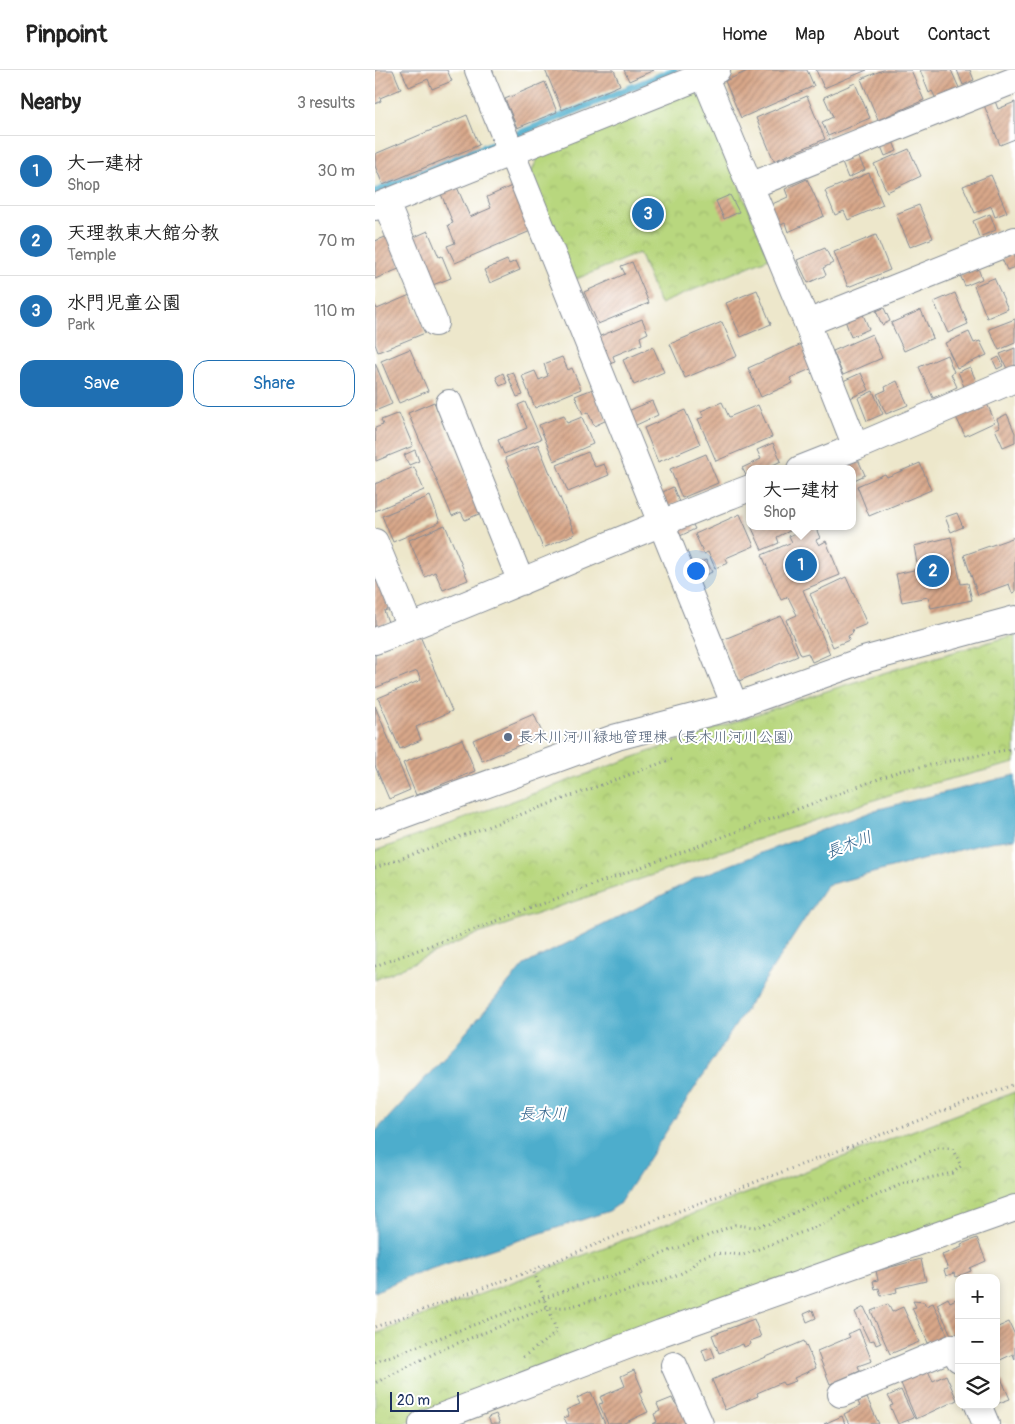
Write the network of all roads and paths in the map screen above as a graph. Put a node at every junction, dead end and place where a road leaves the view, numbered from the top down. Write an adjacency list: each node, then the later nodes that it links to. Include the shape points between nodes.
1 (478, 70): 4 (street)
2 (710, 73): 4 (street); 5 (street)
3 (1015, 80): 5 (street)
4 (512, 153): 6 (street); 15 (street)
5 (750, 186): 9 (street)
6 (381, 205): 8 (street)
7 (1015, 240): 9 (street)
8 (435, 323)
9 (807, 323): 12 (street)
10 (1015, 379): 12 (street)
11 (449, 403): 17 (street)
12 (856, 447): 13 (street)
13 (810, 465)
14 (746, 490): 15 (street)
15 (661, 522): 17 (street); 21 (street)
16 (375, 542): 19 (street)
17 (521, 582): 19 (street)
18 (1015, 618): 21 (street, via 867,659)
19 (410, 627): 20 (street)
20 (375, 641)
21 (735, 706): 24 (street, via 617,737)
22 (1015, 748): 26 (path, via 900,771)
23 (672, 759): 25 (path)
24 (375, 825)
25 (375, 868)
26 (375, 966)
27 (1015, 1084): 29 (path, via 663,1217)
28 (1015, 1208): 40 (street, via 661,1333)
29 (533, 1270): 30 (path); 32 (path)
30 (543, 1298): 31 (path); 31 (path, via 627,1271 735,1225 754,1227 769,1224 937,1148 952,1148 961,1166 953,1173 904,1183 826,1222 743,1255 711,1254 700,1258 682,1273 656,1283 568,1307); 35 (path)
31 (546, 1308): 34 (path, via 557,1332); 37 (path, via 443,1349)
32 (375, 1327)
33 (955, 1349): 38 (street, via 954,1347)
34 (519, 1361)
35 (375, 1362)
36 (674, 1365): 41 (street)
37 (375, 1383)
38 (841, 1394)
39 (980, 1409): 42 (street)
40 (422, 1424)
41 (700, 1424)
42 (986, 1424)

